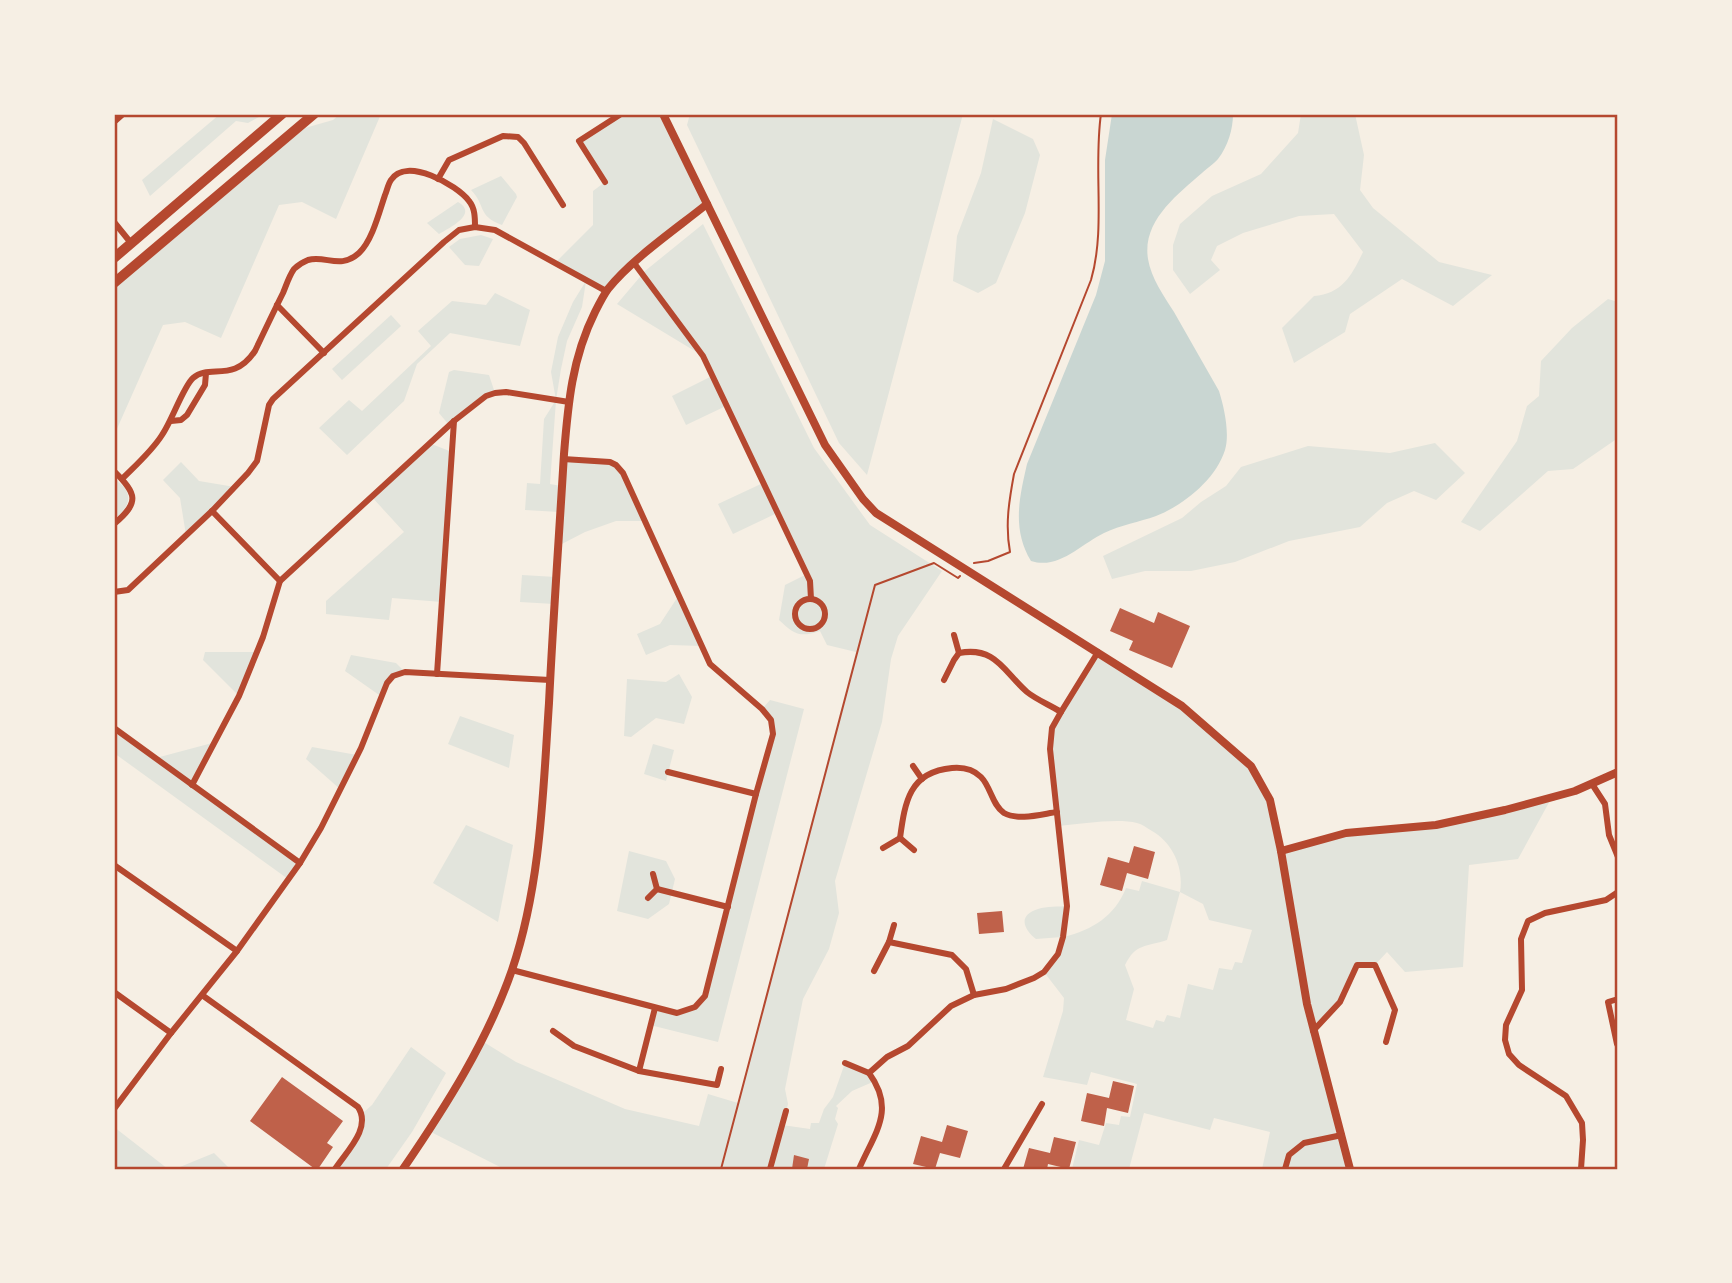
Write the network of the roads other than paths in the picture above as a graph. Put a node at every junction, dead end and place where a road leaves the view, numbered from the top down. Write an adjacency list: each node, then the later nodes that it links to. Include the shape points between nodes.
1 (123, 114): 6 (street)
2 (282, 114): 13 (highway)
3 (314, 114): 16 (highway)
4 (621, 114): 8 (street, via 579,141)
5 (665, 115): 9 (street)
6 (114, 122)
7 (438, 179): 10 (street, via 449,160 503,136 518,137); 12 (street, via 472,204); 18 (street, via 411,170 391,179 361,251 342,262 307,260 294,270)
8 (605, 182)
9 (707, 204): 15 (street); 33 (street, via 825,445 863,499 876,513)
10 (563, 205)
11 (114, 222): 13 (street)
12 (475, 227): 17 (street, via 499,232); 19 (street, via 459,230 444,242)
13 (131, 243): 14 (highway)
14 (114, 258)
15 (634, 263): 17 (street); 31 (street, via 702,356 807,574)
16 (114, 282)
17 (606, 291): 21 (street, via 580,345)
18 (277, 305): 19 (street); 20 (street, via 249,360 226,372)
19 (324, 353): 27 (street, via 273,398 257,461)
20 (206, 373): 22 (street, via 189,382); 22 (street, via 205,385 187,415)
21 (569, 402): 23 (street, via 495,393); 24 (street)
22 (171, 421): 26 (street)
23 (454, 421): 29 (street); 35 (street)
24 (564, 459): 36 (street); 46 (street, via 610,462 623,473 710,664 771,720 773,734)
25 (114, 471): 26 (street)
26 (122, 479): 28 (street, via 131,494 131,509)
27 (212, 511): 29 (street); 30 (street, via 128,590)
28 (114, 524)
29 (279, 581): 45 (street, via 239,696)
30 (114, 592)
31 (811, 599): 31 (street, via 822,605 824,620 817,627 804,629 795,613 801,602)
32 (954, 635): 34 (street)
33 (1098, 652): 38 (street); 51 (street, via 1182,706 1251,766 1270,800)
34 (960, 653): 37 (street); 38 (street, via 992,657 1030,694)
35 (437, 674): 36 (street); 53 (street, via 405,672 387,684 361,748)
36 (550, 680): 63 (street, via 533,884)
37 (944, 680)
38 (1061, 712): 47 (street, via 1052,728 1050,749)
39 (114, 728): 45 (street)
40 (913, 766): 43 (street)
41 (668, 772): 46 (street)
42 (1618, 772): 44 (street)
43 (922, 779): 47 (street, via 948,768 969,769 984,779 1007,814); 48 (street, via 906,800)
44 (1592, 784): 51 (street, via 1436,825 1346,833); 52 (street, via 1605,804 1609,835)
45 (192, 785): 53 (street)
46 (756, 794): 59 (street)
47 (1057, 812): 67 (street, via 1067,906 1058,954 1034,978)
48 (900, 838): 49 (street); 50 (street)
49 (883, 848)
50 (914, 850)
51 (1281, 851): 71 (street)
52 (1618, 857)
53 (300, 863): 62 (street)
54 (114, 865): 62 (street)
55 (653, 874): 56 (street)
56 (657, 889): 58 (street); 59 (street)
57 (1618, 892): 90 (street, via 1606,900 1528,921 1521,939 1522,990 1506,1025 1509,1054 1566,1097 1582,1123)
58 (648, 898)
59 (728, 907): 69 (street, via 705,996 695,1007 677,1013)
60 (894, 925): 61 (street)
61 (889, 942): 64 (street); 67 (street, via 952,955 966,969)
62 (237, 951): 66 (street)
63 (512, 970): 69 (street); 84 (street, via 482,1041)
64 (874, 971)
65 (114, 992): 72 (street)
66 (202, 995): 72 (street); 83 (street, via 363,1113 358,1136)
67 (974, 995): 78 (street, via 951,1006 908,1046)
68 (1618, 999): 74 (street, via 1608,1002)
69 (655, 1008): 77 (street)
70 (553, 1031): 77 (street, via 574,1046)
71 (1314, 1031): 73 (street, via 1340,1002 1357,965 1375,965 1395,1010); 82 (street)
72 (171, 1033): 80 (street)
73 (1386, 1042)
74 (1617, 1044)
75 (845, 1063): 78 (street)
76 (721, 1069): 77 (street, via 717,1084)
77 (639, 1071)
78 (869, 1073): 86 (street, via 882,1095 883,1108)
79 (1042, 1104): 87 (street)
80 (114, 1109)
81 (786, 1111): 85 (street)
82 (1342, 1135): 88 (street, via 1304,1143 1289,1155); 89 (street)
83 (335, 1169)
84 (403, 1169)
85 (770, 1169)
86 (859, 1169)
87 (1004, 1169)
88 (1285, 1169)
89 (1350, 1169)
90 (1581, 1169)

